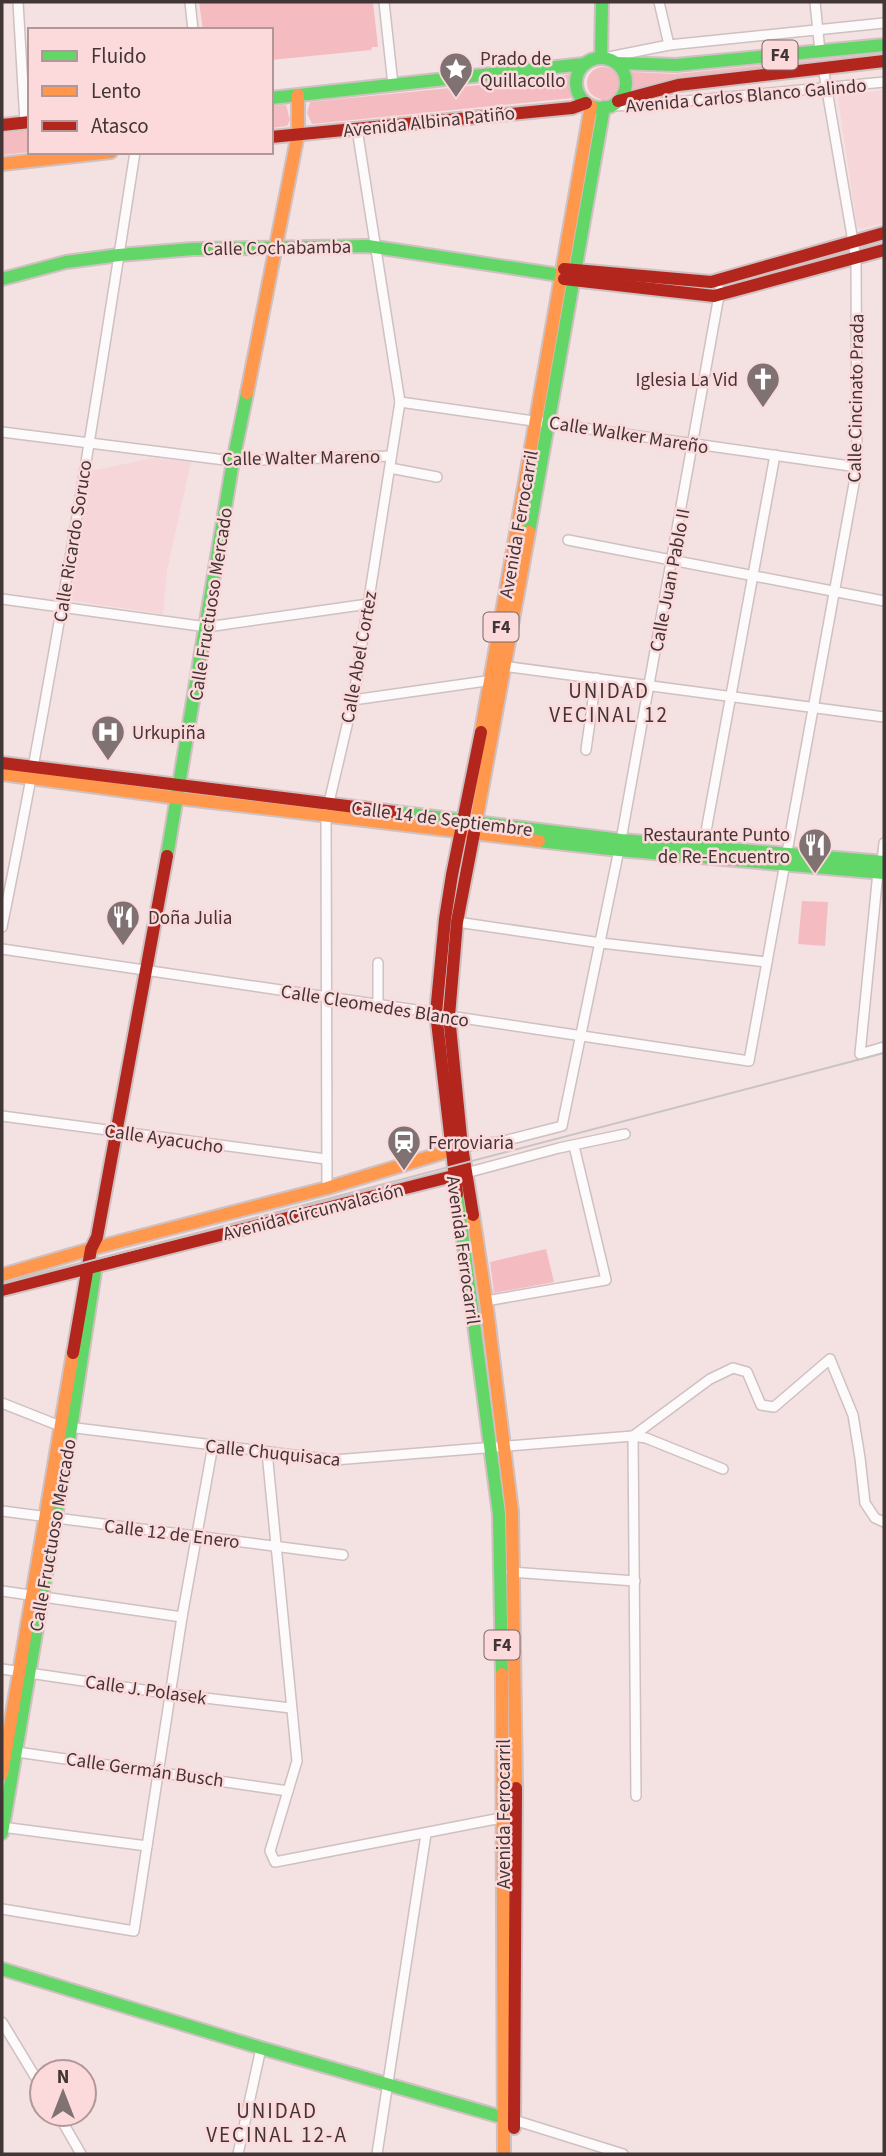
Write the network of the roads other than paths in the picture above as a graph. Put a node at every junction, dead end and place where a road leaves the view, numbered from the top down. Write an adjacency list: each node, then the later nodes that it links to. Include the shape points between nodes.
1 (18, 2): 24 (street)
2 (190, 2): 8 (street)
3 (384, 2): 19 (street)
4 (602, 2): 13 (main road)
5 (659, 2): 10 (street)
6 (815, 2): 9 (street)
7 (884, 23): 9 (street)
8 (193, 28)
9 (818, 30): 10 (street); 12 (street)
10 (669, 45): 13 (street)
11 (884, 45): 12 (main road, Avenida Carlos Blanco Galindo / F4)
12 (820, 51): 15 (main road, Avenida Carlos Blanco Galindo / F4, via 676,65)
13 (602, 58): 15 (main road, F4); 16 (main road)
14 (884, 61): 17 (main road, Avenida Carlos Blanco Galindo / F4)
15 (617, 63): 23 (main road, F4, via 624,72 623,95)
16 (584, 64): 19 (main road, Avenida Albina Patiño); 23 (main road, F4, via 578,72 579,96)
17 (823, 66): 20 (street, Calle Cincinato Prada); 23 (main road, Avenida Carlos Blanco Galindo / F4, via 678,85)
18 (884, 82): 20 (street, Avenida Carlos Blanco Galindo)
19 (393, 85): 21 (main road, Avenida Albina Patiño)
20 (827, 88): 23 (street, Avenida Carlos Blanco Galindo, via 644,106); 33 (street, Calle Cincinato Prada)
21 (298, 95): 22 (main road, Avenida Albina Patiño); 27 (main road, Calle Fructuoso Mercado)
22 (273, 98)
23 (602, 105): 26 (main road, Avenida Albina Patiño / F4); 39 (main road, Avenida Ferrocarril / F4)
24 (27, 123): 25 (main road)
25 (2, 125)
26 (357, 129): 27 (main road, Avenida Albina Patiño / F4); 35 (street, Calle Abel Cortez)
27 (298, 134): 28 (main road, Avenida Albina Patiño / F4); 34 (main road, Calle Fructuoso Mercado)
28 (273, 136)
29 (93, 154): 31 (main road)
30 (135, 154): 37 (street, Calle Ricardo Soruco)
31 (2, 164)
32 (884, 233): 33 (main road)
33 (855, 242): 38 (street, Calle Cincinato Prada); 41 (main road)
34 (275, 247): 35 (main road, Calle Cochabamba); 37 (main road, Calle Cochabamba); 50 (main road, Calle Fructuoso Mercado)
35 (377, 248): 39 (main road, Calle Cochabamba); 43 (street, Calle Abel Cortez)
36 (884, 250): 38 (main road)
37 (119, 255): 40 (main road, Calle Cochabamba, via 66,262); 46 (street, Calle Ricardo Soruco)
38 (856, 259): 42 (main road); 51 (street, Calle Cincinato Prada)
39 (565, 274): 41 (main road); 42 (main road); 44 (main road, Avenida Ferrocarril / F4)
40 (2, 279)
41 (718, 281): 42 (street, Calle Juan Pablo II)
42 (721, 295): 47 (street, Calle Juan Pablo II)
43 (400, 402): 44 (street, Calle Walker Mareño); 49 (street, Calle Abel Cortez)
44 (542, 421): 47 (street, Calle Walker Mareño); 63 (main road, Avenida Ferrocarril / F4)
45 (2, 432): 46 (street, Calle Walter Mareno)
46 (88, 444): 50 (street, Calle Walter Mareno); 61 (street, Calle Ricardo Soruco)
47 (694, 444): 48 (street, Calle Walker Mareño); 55 (street, Calle Juan Pablo II)
48 (775, 455): 51 (street, Calle Walker Mareño); 56 (street)
49 (391, 456): 50 (street, Calle Walter Mareno); 52 (street, Calle Abel Cortez)
50 (233, 461): 62 (main road, Calle Fructuoso Mercado)
51 (857, 467): 57 (street, Calle Cincinato Prada)
52 (390, 468): 53 (street); 60 (street, Calle Abel Cortez)
53 (437, 477)
54 (568, 540): 55 (street)
55 (673, 560): 56 (street); 66 (street, Calle Juan Pablo II)
56 (753, 576): 57 (street); 67 (street)
57 (835, 591): 59 (street); 69 (street, Calle Cincinato Prada)
58 (2, 598): 61 (street)
59 (884, 601)
60 (368, 604): 62 (street); 68 (street, Calle Abel Cortez)
61 (62, 606): 62 (street); 73 (street, Calle Ricardo Soruco)
62 (207, 627): 75 (main road, Calle Fructuoso Mercado)
63 (500, 665): 64 (street); 65 (main road, Avenida Ferrocarril / F4)
64 (596, 678): 66 (street); 71 (street)
65 (497, 680): 68 (street); 77 (main road, Avenida Ferrocarril / F4)
66 (649, 685): 67 (street); 79 (street, Calle Juan Pablo II)
67 (732, 695): 69 (street); 80 (street)
68 (353, 700): 76 (street, Calle Abel Cortez)
69 (814, 707): 70 (street); 81 (street, Calle Cincinato Prada)
70 (884, 717)
71 (586, 750)
72 (2, 763): 73 (main road, Calle 14 de Septiembre)
73 (33, 773): 74 (main road, Calle 14 de Septiembre); 75 (main road, Calle 14 de Septiembre); 84 (street, Calle Ricardo Soruco)
74 (2, 774)
75 (178, 792): 76 (main road, Calle 14 de Septiembre); 89 (main road, Calle Fructuoso Mercado)
76 (327, 809): 77 (main road, Calle 14 de Septiembre); 90 (street, Calle Abel Cortez)
77 (467, 827): 79 (main road, Calle 14 de Septiembre); 83 (main road, Avenida Ferrocarril / F4); 92 (main road, Avenida Ferrocarril / F4, via 445,919)
78 (884, 843): 82 (street)
79 (620, 845): 80 (main road, Calle 14 de Septiembre); 85 (street, Calle Juan Pablo II)
80 (702, 853): 81 (main road, Calle 14 de Septiembre)
81 (785, 859): 82 (main road, Calle 14 de Septiembre); 87 (street, Calle Cincinato Prada)
82 (882, 867): 94 (street, via 860,1054)
83 (457, 922): 85 (street); 92 (main road, Avenida Ferrocarril / F4)
84 (2, 928)
85 (601, 943): 87 (street); 93 (street, Calle Juan Pablo II)
86 (2, 949): 89 (street, Calle Cleomedes Blanco)
87 (767, 962): 95 (street, Calle Cincinato Prada)
88 (378, 963): 91 (street)
89 (145, 970): 90 (street, Calle Cleomedes Blanco); 98 (main road, Calle Fructuoso Mercado)
90 (327, 998): 91 (street, Calle Cleomedes Blanco); 102 (street, Calle Abel Cortez)
91 (378, 1005): 92 (street, Calle Cleomedes Blanco)
92 (442, 1015): 93 (street, Calle Cleomedes Blanco); 101 (main road, Avenida Ferrocarril / F4)
93 (580, 1036): 95 (street, Calle Cleomedes Blanco); 97 (street, Calle Juan Pablo II)
94 (884, 1047)
95 (749, 1061)
96 (2, 1116): 98 (street, Calle Ayacucho)
97 (562, 1126): 101 (street, Avenida Circunvalación)
98 (116, 1132): 102 (street, Calle Ayacucho); 105 (main road, Calle Fructuoso Mercado)
99 (625, 1134): 100 (street, Avenida Circunvalación)
100 (575, 1146): 103 (street, Avenida Circunvalación); 108 (street, via 606,1280)
101 (456, 1148): 103 (main road, Avenida Ferrocarril / F4); 104 (main road, Avenida Circunvalación)
102 (326, 1159): 104 (street, Calle Abel Cortez)
103 (460, 1174): 105 (main road, Avenida Circunvalación); 108 (main road, Avenida Ferrocarril / F4); 113 (main road, Avenida Ferrocarril / F4)
104 (327, 1188): 105 (main road, Avenida Circunvalación)
105 (94, 1254): 106 (main road, Avenida Circunvalación); 107 (main road, Avenida Circunvalación); 110 (main road, Calle Fructuoso Mercado)
106 (2, 1275)
107 (2, 1290)
108 (486, 1301): 113 (main road, Avenida Ferrocarril / F4)
109 (2, 1403): 110 (street, Calle Chuquisaca)
110 (65, 1427): 112 (street, Calle Chuquisaca); 117 (main road, Calle Fructuoso Mercado)
111 (633, 1436): 113 (street, Calle Chuquisaca); 115 (street); 118 (street, via 710,1379 733,1368 747,1372 761,1405 775,1407 831,1359 853,1415 864,1503); 123 (street)
112 (213, 1445): 114 (street, Calle Chuquisaca); 119 (street)
113 (497, 1447): 114 (street, Calle Chuquisaca, via 351,1460); 122 (main road, Avenida Ferrocarril / F4, via 512,1512)
114 (267, 1452): 120 (street)
115 (723, 1469)
116 (2, 1511): 117 (street, Calle 12 de Enero)
117 (50, 1517): 119 (street, Calle 12 de Enero); 125 (main road, Calle Fructuoso Mercado)
118 (884, 1522)
119 (197, 1536): 120 (street, Calle 12 de Enero); 126 (street)
120 (276, 1546): 121 (street, Calle 12 de Enero); 130 (street)
121 (343, 1555)
122 (508, 1572): 123 (street); 136 (main road, Avenida Ferrocarril / F4)
123 (635, 1581): 135 (street)
124 (2, 1591): 125 (street)
125 (36, 1596): 126 (street); 128 (main road, Calle Fructuoso Mercado)
126 (182, 1617): 129 (street)
127 (2, 1669): 128 (street, Calle J. Polasek)
128 (23, 1672): 129 (street, Calle J. Polasek); 131 (main road, Calle Fructuoso Mercado)
129 (171, 1694): 130 (street, Calle J. Polasek); 132 (street)
130 (291, 1708): 134 (street, via 297,1761)
131 (7, 1751): 132 (street, Calle Germán Busch); 133 (main road, Calle Fructuoso Mercado); 137 (main road, Calle Fructuoso Mercado)
132 (159, 1770): 134 (street, Calle Germán Busch); 140 (street)
133 (2, 1774)
134 (288, 1791): 139 (street, via 270,1851 275,1862)
135 (636, 1796)
136 (510, 1817): 139 (street); 147 (main road, Avenida Ferrocarril / F4)
137 (2, 1827): 138 (main road, Calle Fructuoso Mercado); 140 (street)
138 (2, 1833)
139 (426, 1834): 146 (street)
140 (147, 1846): 141 (street, via 134,1931)
141 (2, 1909)
142 (2, 1969): 144 (main road)
143 (2, 2022): 145 (street)
144 (261, 2048): 146 (main road); 150 (street)
145 (28, 2065)
146 (388, 2085): 147 (main road); 151 (street)
147 (509, 2119): 152 (main road, Avenida Ferrocarril / F4); 153 (main road, Avenida Ferrocarril / F4); 154 (street)
148 (66, 2128): 149 (street)
149 (81, 2154)
150 (238, 2154)
151 (377, 2154)
152 (504, 2154)
153 (514, 2154)
154 (623, 2154)

